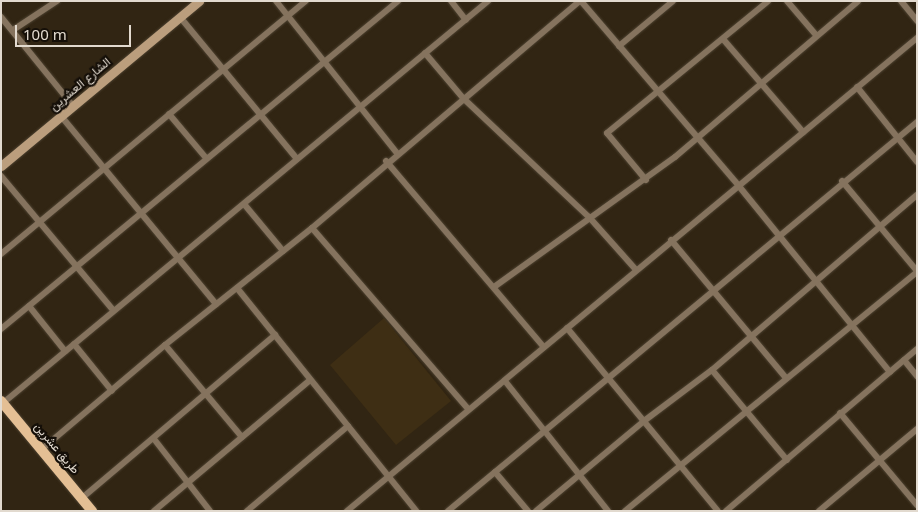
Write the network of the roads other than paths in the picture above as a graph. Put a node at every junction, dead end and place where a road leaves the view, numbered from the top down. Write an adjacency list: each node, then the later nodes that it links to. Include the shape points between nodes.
1 (57, 1): 19 (street)
2 (199, 1): 16 (street, الشارع العشرين)
3 (276, 1): 14 (street)
4 (306, 1): 14 (street)
5 (398, 1): 25 (street)
6 (451, 1): 17 (street)
7 (488, 1): 17 (street)
8 (580, 1): 23 (street); 30 (street)
9 (674, 1): 23 (street)
10 (768, 1): 22 (street)
11 (787, 1): 20 (street)
12 (858, 1): 20 (street)
13 (903, 2): 18 (street)
14 (288, 16): 25 (street); 26 (street)
15 (1, 17): 19 (street)
16 (180, 17): 26 (street); 31 (street, الشارع العشرين)
17 (466, 20): 24 (street)
18 (917, 21)
19 (13, 30): 31 (street)
20 (816, 35): 27 (street)
21 (917, 38): 28 (street)
22 (723, 39): 27 (street); 29 (street)
23 (619, 46): 29 (street)
24 (425, 53): 30 (street); 32 (street)
25 (325, 61): 32 (street); 34 (street)
26 (224, 70): 33 (street); 34 (street)
27 (760, 84): 37 (street); 38 (street)
28 (857, 87): 37 (street); 39 (street)
29 (658, 91): 38 (street); 48 (street, via 607,133)
30 (463, 98): 40 (street); 54 (street)
31 (72, 106): 35 (street, الشارع العشرين)
32 (361, 107): 40 (street); 42 (street)
33 (169, 114): 41 (street); 46 (street)
34 (260, 115): 41 (street); 42 (street)
35 (61, 116): 45 (street, الشارع العشرين); 46 (street)
36 (917, 122): 39 (street)
37 (803, 132): 50 (street)
38 (697, 137): 48 (street); 50 (street)
39 (896, 139): 44 (street); 49 (street)
40 (397, 153): 43 (street)
41 (206, 158): 53 (street)
42 (297, 159): 52 (street)
43 (386, 162): 57 (street); 67 (street)
44 (917, 162)
45 (1, 166)
46 (103, 168): 53 (street); 55 (street)
47 (1, 176): 55 (street)
48 (646, 180): 54 (street)
49 (842, 181): 56 (street); 58 (street)
50 (738, 185): 58 (street); 59 (street)
51 (917, 195): 56 (street)
52 (244, 204): 60 (street); 62 (street)
53 (142, 213): 62 (street); 63 (street)
54 (589, 217): 64 (street); 67 (street)
55 (41, 221): 61 (street); 63 (street)
56 (881, 226): 65 (street); 66 (street)
57 (312, 228): 60 (street); 94 (street)
58 (778, 235): 66 (street); 69 (street)
59 (670, 240): 64 (street); 69 (street)
60 (283, 251): 68 (street)
61 (1, 254)
62 (180, 257): 70 (street); 72 (street)
63 (77, 266): 71 (street); 72 (street)
64 (636, 270): 74 (street)
65 (917, 272): 73 (street)
66 (815, 280): 73 (street); 76 (street)
67 (494, 287): 80 (street)
68 (237, 288): 70 (street); 77 (street)
69 (712, 290): 76 (street); 87 (street)
70 (216, 304): 79 (street)
71 (29, 306): 75 (street); 82 (street)
72 (113, 310): 78 (street)
73 (852, 326): 85 (street); 88 (street)
74 (567, 328): 80 (street); 87 (street)
75 (1, 329)
76 (751, 334): 84 (street); 88 (street)
77 (275, 335): 89 (street); 92 (street)
78 (74, 344): 82 (street); 91 (street)
79 (164, 345): 91 (street); 92 (street)
80 (544, 347): 90 (street)
81 (917, 349): 83 (street)
82 (65, 351): 93 (street)
83 (904, 360): 85 (street); 86 (street)
84 (712, 370): 95 (street); 97 (street)
85 (890, 372): 96 (street)
86 (917, 376)
87 (608, 378): 97 (street); 100 (street)
88 (785, 378): 95 (street)
89 (310, 380): 98 (street); 101 (street)
90 (505, 381): 94 (street); 100 (street)
91 (112, 391): 103 (street)
92 (205, 394): 101 (street); 102 (street)
93 (2, 402): 103 (main road, طريق عشرين)
94 (468, 409): 109 (street)
95 (746, 410): 104 (street); 106 (street)
96 (840, 413): 104 (street); 105 (street)
97 (644, 421): 106 (street); 108 (street)
98 (348, 426): 109 (street); 117 (street)
99 (917, 429): 105 (street)
100 (545, 430): 107 (street); 108 (street)
101 (242, 437): 110 (street)
102 (154, 439): 110 (street); 111 (street)
103 (42, 449): 111 (main road, طريق عشرين)
104 (787, 460): 126 (street)
105 (880, 460): 112 (street); 113 (street)
106 (680, 466): 124 (street); 125 (street)
107 (495, 472): 120 (street); 121 (street)
108 (579, 476): 122 (street); 123 (street)
109 (387, 477): 118 (street); 119 (street)
110 (187, 483): 115 (street); 116 (street)
111 (82, 498): 114 (main road, طريق عشرين)
112 (917, 505)
113 (823, 510)
114 (92, 511)
115 (154, 511)
116 (210, 511)
117 (247, 511)
118 (347, 511)
119 (416, 511)
120 (448, 511)
121 (528, 511)
122 (536, 511)
123 (608, 511)
124 (625, 511)
125 (718, 511)
126 (726, 511)

